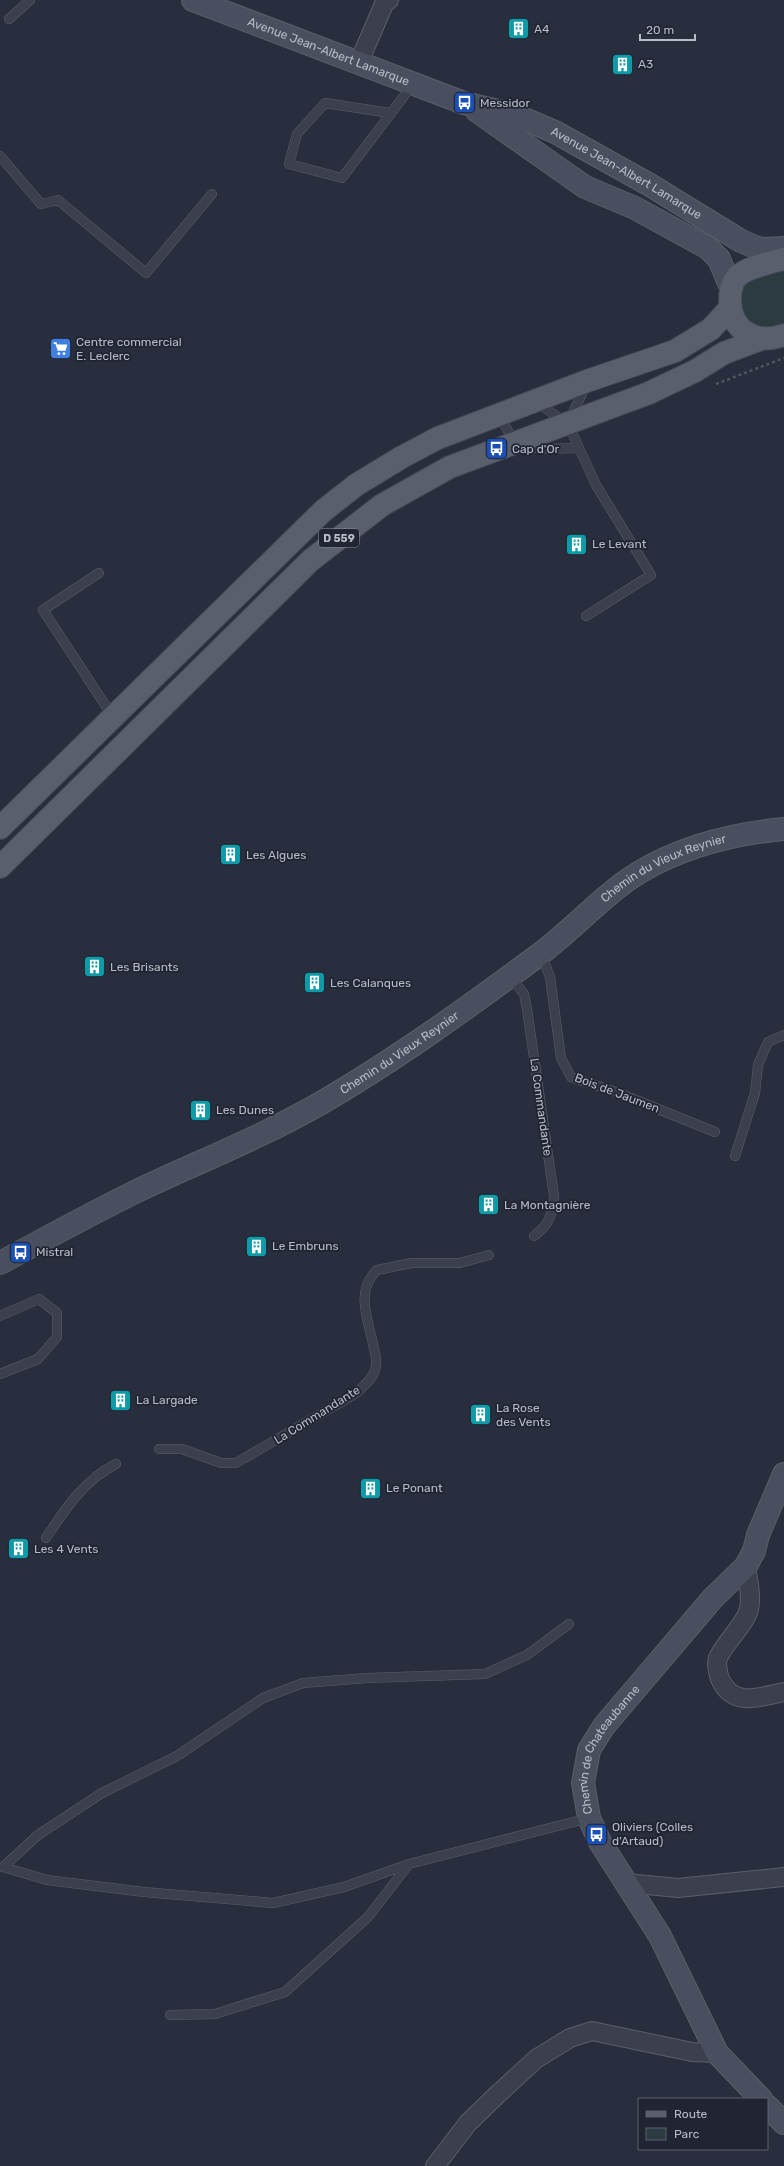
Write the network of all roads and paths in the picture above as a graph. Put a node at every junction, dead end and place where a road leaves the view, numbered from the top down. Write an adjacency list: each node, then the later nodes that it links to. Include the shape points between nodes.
1 (30, 0): 4 (lane)
2 (389, 0): 5 (street, via 384,4)
3 (198, 1): 5 (street, Avenue Jean-Albert Lamarque)
4 (9, 19)
5 (359, 62): 6 (street, Avenue Jean-Albert Lamarque)
6 (413, 84): 7 (street, Avenue Jean-Albert Lamarque); 8 (lane)
7 (464, 103): 11 (street, Avenue Jean-Albert Lamarque, via 515,115 555,132 650,185 741,241 760,249); 13 (street, Avenue Jean-Albert Lamarque, via 585,187 635,208 708,248 719,259)
8 (390, 113): 8 (lane, via 342,178 289,164 297,134 325,103)
9 (0, 156): 10 (lane, via 41,204 58,200 146,273)
10 (212, 194)
11 (784, 248)
12 (784, 259): 13 (main road, via 743,272 736,278)
13 (731, 298): 14 (main road, via 733,319 741,330 752,336); 15 (main road, D 559, via 710,329 675,351)
14 (774, 337): 18 (main road, D 559, via 724,353 695,371 649,393)
15 (587, 382): 16 (main road, D 559); 18 (lane)
16 (535, 401): 17 (main road, D 559); 18 (lane)
17 (499, 415): 19 (lane); 23 (main road, D 559, via 438,438 356,485 323,511)
18 (568, 424): 19 (main road, D 559); 20 (lane)
19 (515, 443): 20 (lane, via 542,449); 26 (main road, D 559, via 450,467 408,489 382,504 311,560)
20 (578, 448): 22 (lane, via 596,485 651,575)
21 (99, 573): 23 (lane, via 42,610)
22 (586, 616)
23 (114, 718): 24 (main road, D 559)
24 (2, 820)
25 (784, 829): 27 (street, Chemin du Vieux Reynier, via 722,840 658,862 624,883)
26 (0, 867)
27 (541, 954): 28 (street, Chemin du Vieux Reynier); 30 (lane, Bois de Jaumen, via 550,977 561,1058 571,1077 616,1092)
28 (510, 976): 32 (lane, La Commandante, via 524,994 527,1009 554,1196 554,1209 548,1224); 34 (street, Chemin du Vieux Reynier, via 379,1066 320,1103 136,1192)
29 (784, 1035): 31 (lane, via 768,1042 758,1065 756,1093)
30 (715, 1132)
31 (735, 1156)
32 (534, 1236)
33 (489, 1255): 37 (lane, La Commandante, via 460,1263 412,1263 377,1270 365,1287 365,1305 376,1357 375,1370 366,1384 355,1394 254,1454 236,1463 227,1464 182,1449)
34 (0, 1263)
35 (0, 1316): 36 (lane, via 39,1299 57,1313 57,1337 38,1358)
36 (0, 1374)
37 (159, 1449)
38 (116, 1464): 40 (lane, via 101,1472 85,1486 64,1510)
39 (784, 1474): 41 (street, Chemin de Chateaubanne)
40 (46, 1538)
41 (746, 1566): 43 (street, via 750,1597 748,1610 717,1659 719,1677 726,1690 735,1697 751,1699); 44 (street, Chemin de Chateaubanne, via 713,1598 604,1726 590,1750 583,1783)
42 (569, 1624): 46 (lane, via 527,1656 484,1674 303,1683 263,1698 177,1756 102,1793 38,1835)
43 (784, 1692)
44 (588, 1818): 45 (lane); 48 (street, Chemin de Chateaubanne)
45 (410, 1864): 46 (lane, via 344,1887 273,1903 144,1892 47,1880); 49 (lane, via 368,1917 285,1992 215,2014)
46 (2, 1868)
47 (784, 1877): 48 (street, via 678,1888)
48 (626, 1883): 50 (street, Chemin de Chateaubanne, via 660,1936)
49 (170, 2015)
50 (717, 2053): 51 (street, Chemin de Chateaubanne); 54 (street, via 692,2052 592,2031 570,2038 536,2059 499,2093 468,2123)
51 (760, 2098)
52 (768, 2107): 53 (street)
53 (784, 2123)
54 (435, 2166)

